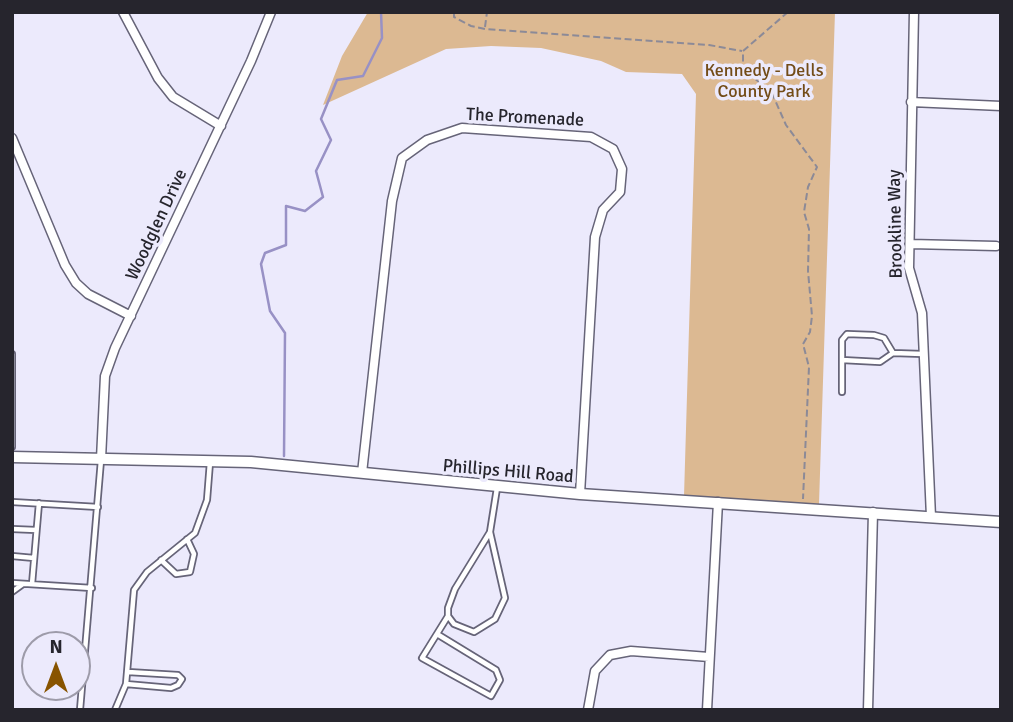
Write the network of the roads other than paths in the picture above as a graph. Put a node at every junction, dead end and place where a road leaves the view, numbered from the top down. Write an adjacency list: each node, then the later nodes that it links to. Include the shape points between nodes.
1 (123, 12): 6 (street, via 173,97)
2 (271, 12): 6 (street, Woodglen Drive)
3 (914, 12): 4 (street, Brookline Way)
4 (911, 102): 5 (street); 8 (street, Brookline Way)
5 (1001, 106)
6 (221, 126): 10 (street, Woodglen Drive)
7 (12, 138): 10 (street, via 76,283)
8 (910, 244): 9 (street); 13 (street, Brookline Way, via 909,268 922,313)
9 (996, 246)
10 (131, 316): 18 (street, Woodglen Drive, via 106,376)
11 (893, 353): 13 (lane); 14 (lane, via 880,362); 14 (lane, via 884,338 846,334)
12 (12, 354): 16 (lane)
13 (924, 354): 28 (street, Brookline Way)
14 (842, 360): 15 (lane)
15 (842, 392)
16 (12, 447)
17 (12, 457): 18 (street, Phillips Hill Road)
18 (101, 459): 19 (street, Phillips Hill Road); 26 (lane)
19 (210, 460): 20 (street, Phillips Hill Road); 33 (lane, via 207,500 195,533)
20 (362, 473): 21 (street, Phillips Hill Road); 22 (street, The Promenade, via 392,201 402,158 427,140 462,128 591,137 613,149 622,169 620,192 603,210 595,237)
21 (497, 487): 22 (street, Phillips Hill Road); 32 (lane)
22 (580, 494): 24 (street, Phillips Hill Road)
23 (12, 502): 25 (lane)
24 (718, 502): 27 (street, Phillips Hill Road); 44 (street)
25 (39, 503): 26 (lane); 31 (lane)
26 (98, 507): 40 (lane)
27 (873, 512): 28 (street, Phillips Hill Road); 51 (street)
28 (931, 517): 29 (street, Phillips Hill Road)
29 (1001, 522)
30 (12, 529): 31 (lane)
31 (36, 530): 35 (lane)
32 (490, 532): 42 (lane, via 455,589); 42 (lane, via 505,598 501,607 487,627 474,632 454,624)
33 (187, 539): 36 (lane); 36 (lane, via 194,554 190,572 176,574)
34 (12, 556): 35 (lane)
35 (34, 558): 39 (lane)
36 (161, 560): 45 (lane, via 134,590)
37 (12, 583): 38 (lane)
38 (23, 584): 39 (lane); 41 (lane)
39 (32, 584): 40 (lane)
40 (92, 588): 47 (lane)
41 (12, 592)
42 (448, 616): 43 (lane)
43 (437, 634): 43 (lane, via 422,658 491,696 500,680 496,670)
44 (709, 657): 49 (street, via 631,651 610,655 595,671); 50 (street)
45 (128, 672): 46 (lane); 46 (lane, via 178,675 181,679 171,688)
46 (126, 684): 48 (lane)
47 (80, 710)
48 (116, 710)
49 (588, 710)
50 (707, 710)
51 (868, 710)

